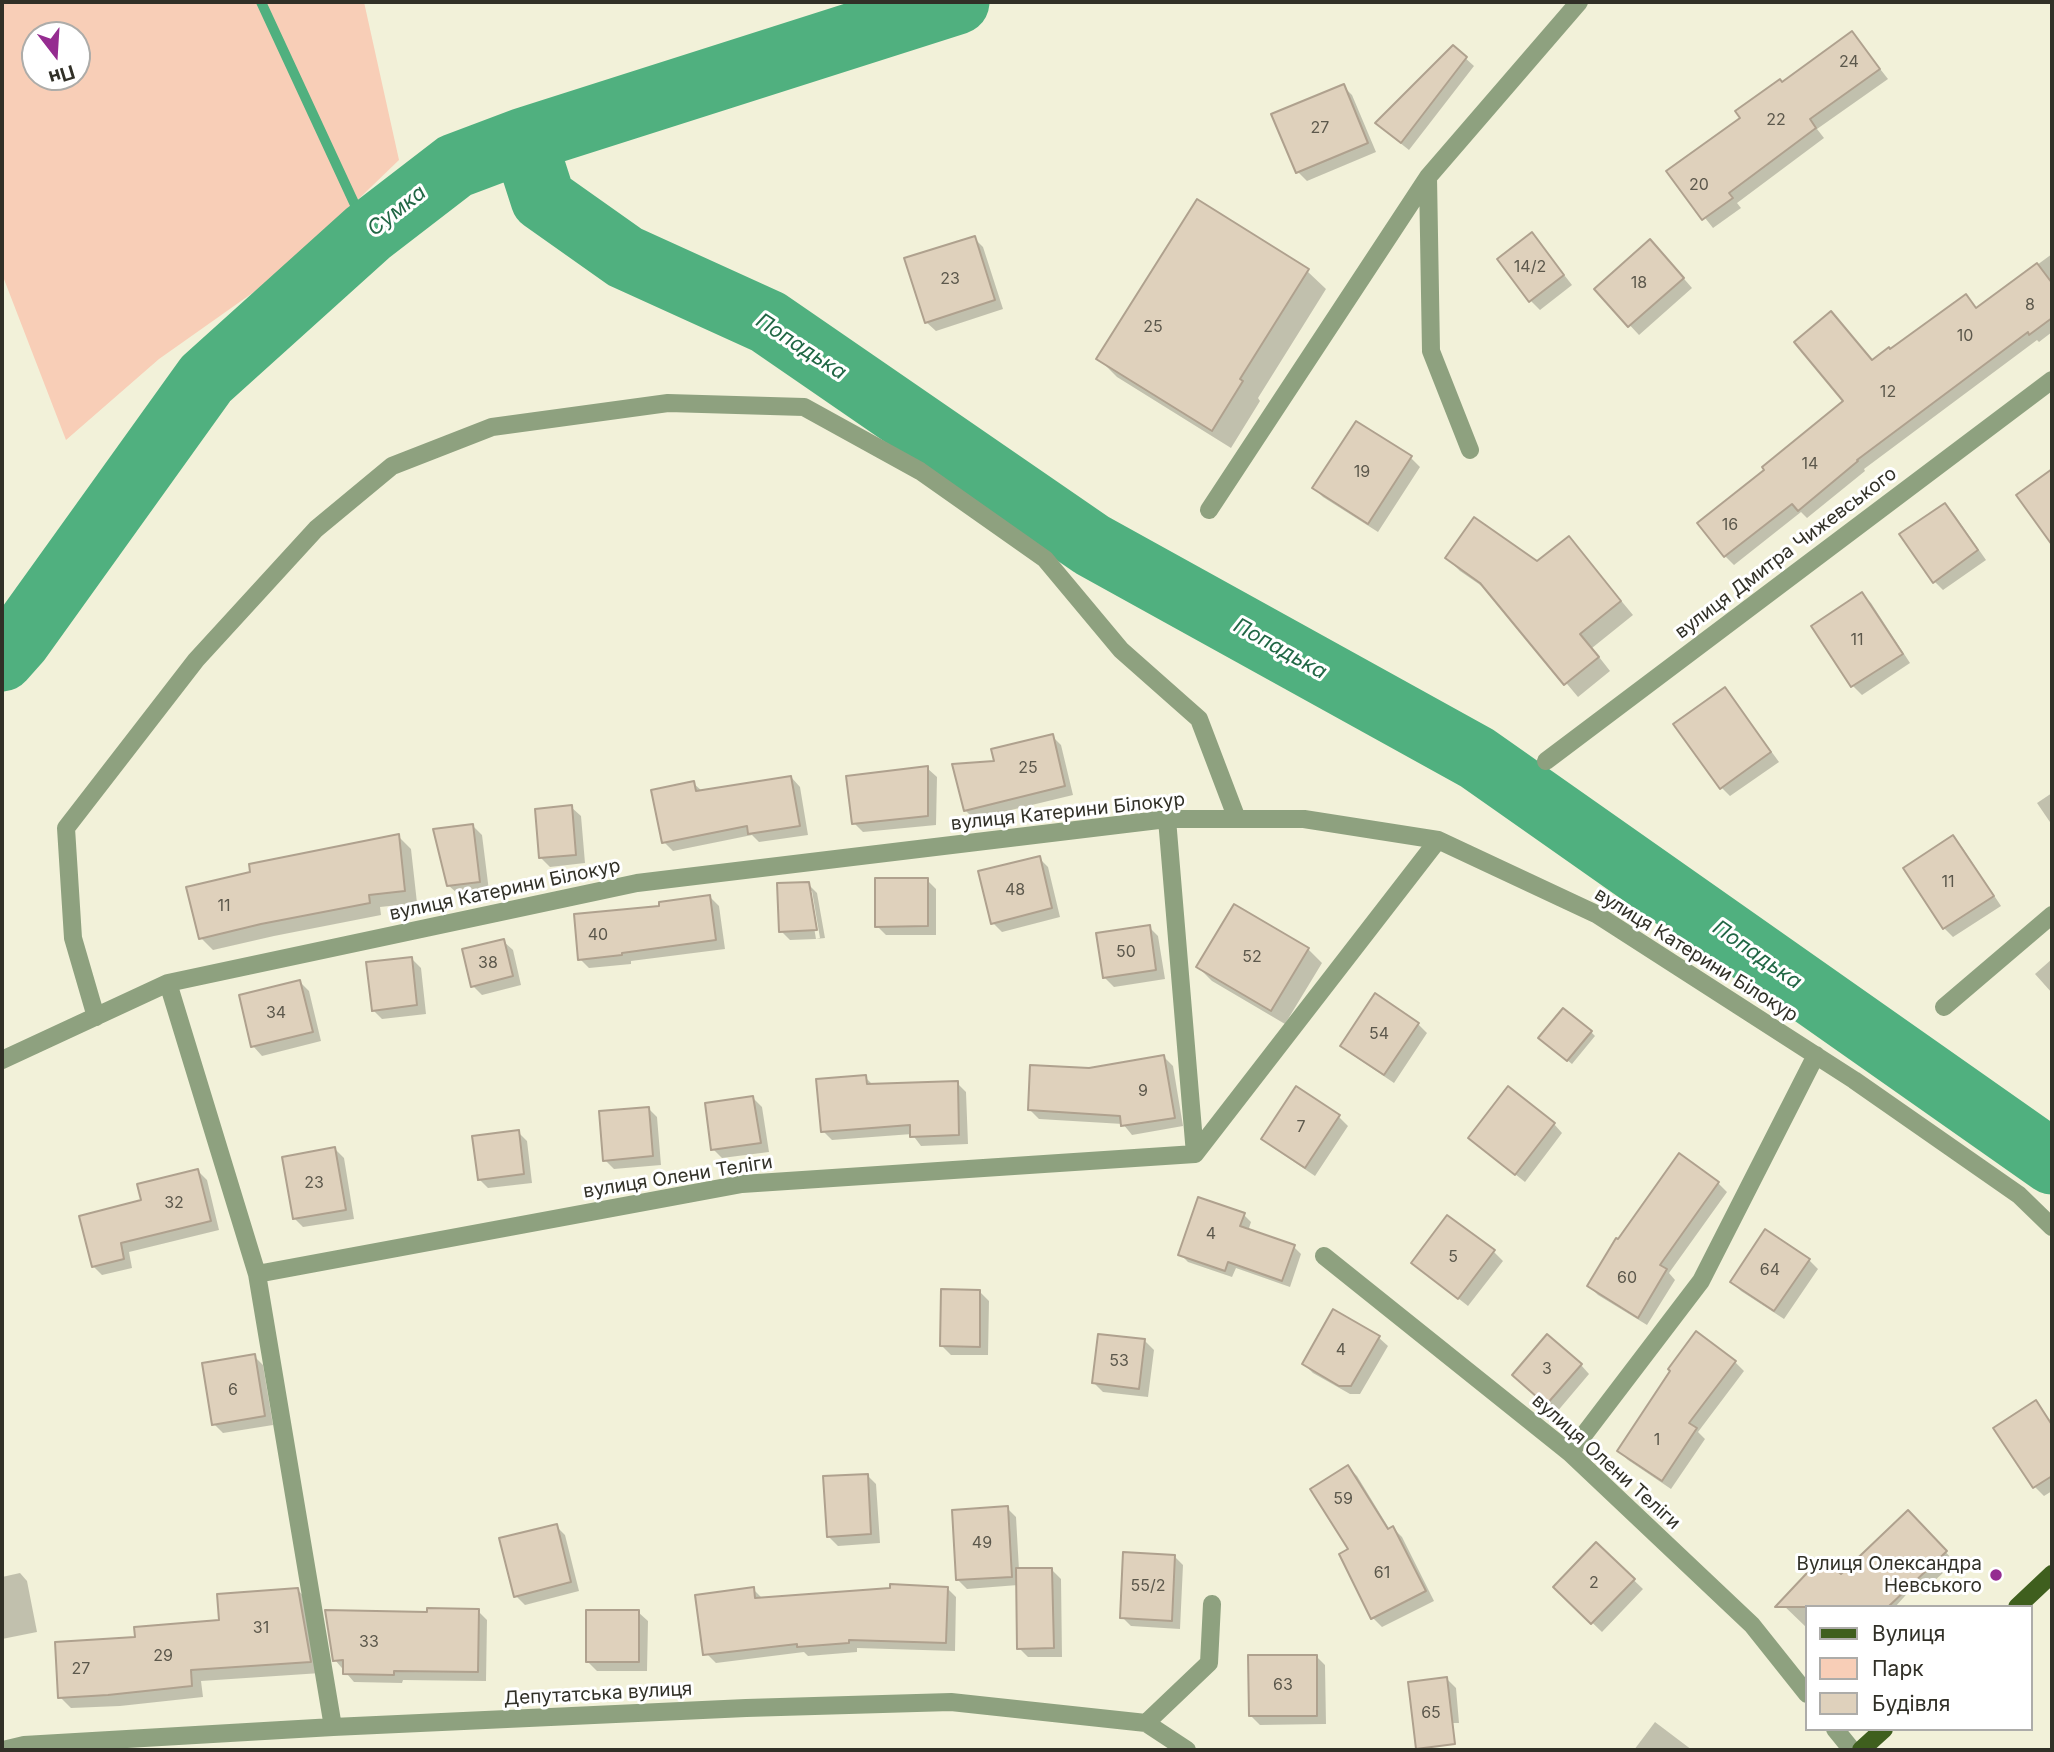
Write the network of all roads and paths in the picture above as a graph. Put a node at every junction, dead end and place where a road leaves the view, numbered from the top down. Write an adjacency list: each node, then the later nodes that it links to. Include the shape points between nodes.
1 (1579, 2): 2 (street)
2 (1428, 177): 4 (street, via 1431,351); 5 (street)
3 (2052, 380): 6 (street, вулиця Дмитра Чижевського)
4 (1470, 450)
5 (1209, 510)
6 (1546, 761)
7 (1167, 819): 8 (street, вулиця Катерини Білокур); 11 (street, вулиця Катерини Білокур, via 637,883); 16 (street)
8 (1237, 819): 9 (street, вулиця Катерини Білокур, via 1304,818); 13 (street, via 1199,719 1121,650 1045,559 920,471 804,407 668,403 492,427 392,466 316,529 196,660 66,828 73,938)
9 (1438, 840): 14 (street, вулиця Катерини Білокур, via 1596,914); 16 (street)
10 (2052, 915): 12 (street)
11 (168, 983): 13 (street, вулиця Катерини Білокур); 19 (street)
12 (1944, 1007)
13 (96, 1017): 15 (street, вулиця Катерини Білокур)
14 (1816, 1055): 17 (street, вулиця Катерини Білокур, via 2019,1195); 20 (street, via 1701,1281)
15 (2, 1060)
16 (1195, 1154): 19 (street, вулиця Олени Теліги, via 742,1184)
17 (2052, 1227)
18 (1324, 1256): 20 (street, вулиця Олени Теліги)
19 (257, 1274): 26 (street)
20 (1570, 1453): 24 (street, вулиця Олени Теліги, via 1752,1625)
21 (2052, 1574): 23 (main road)
22 (1212, 1604): 25 (street, via 1209,1664)
23 (2019, 1605)
24 (1806, 1693)
25 (1146, 1723): 26 (street, Депутатська вулиця, via 951,1702); 30 (street, Депутатська вулиця)
26 (333, 1727): 29 (street, Депутатська вулиця, via 24,1745)
27 (1837, 1731): 31 (street)
28 (1882, 1731): 32 (main road)
29 (3, 1750)
30 (1187, 1750)
31 (1852, 1750)
32 (1861, 1750)

